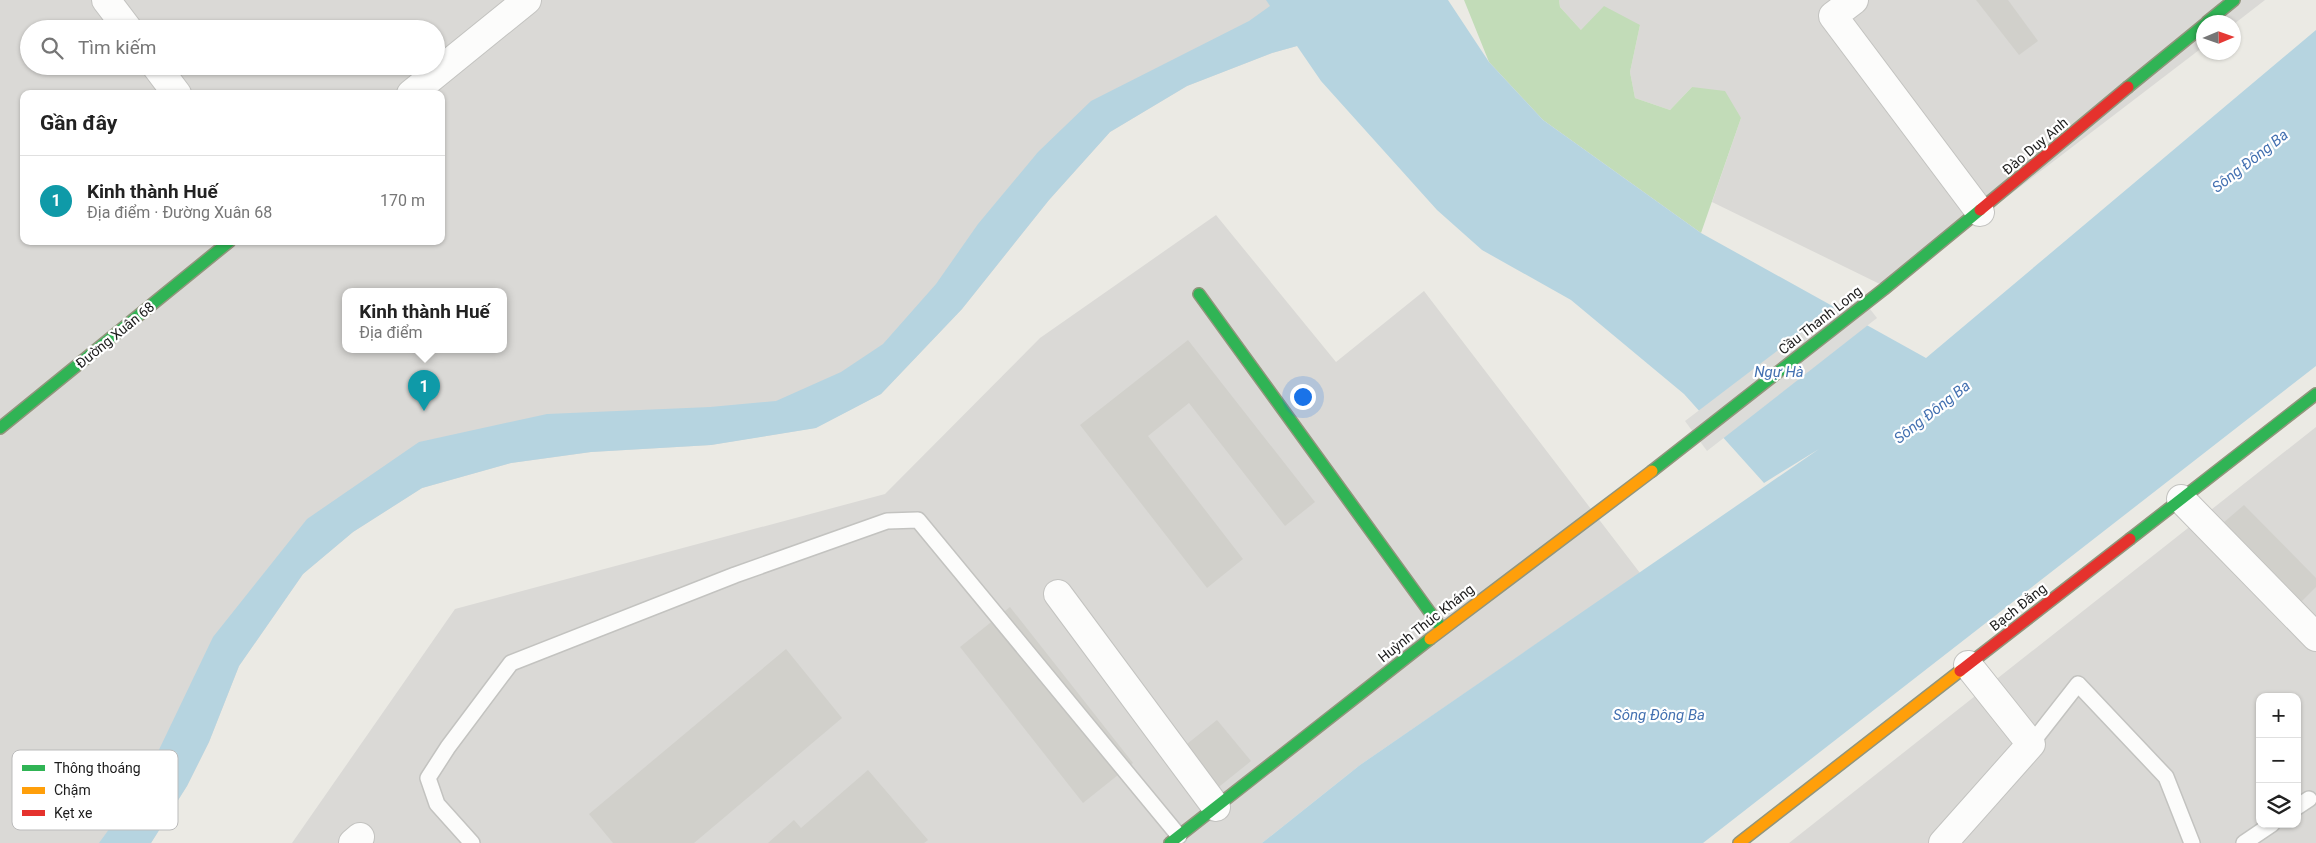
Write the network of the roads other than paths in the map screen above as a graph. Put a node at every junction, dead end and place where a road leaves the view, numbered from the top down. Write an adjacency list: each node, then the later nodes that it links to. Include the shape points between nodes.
1 (106, 0): 6 (street)
2 (527, 0): 8 (street)
3 (1854, 0): 13 (street, via 1833,16)
4 (2234, 0): 5 (street)
5 (2216, 15)
6 (121, 20)
7 (2196, 32): 13 (street, Đào Duy Anh)
8 (445, 66)
9 (163, 75): 11 (street)
10 (434, 75): 12 (street)
11 (174, 90)
12 (416, 90)
13 (1980, 212): 15 (street, Đào Duy Anh)
14 (225, 245): 18 (street, Đường Xuân 68)
15 (1884, 288): 19 (street, Cầu Thanh Long)
16 (1199, 294): 22 (street)
17 (2316, 394): 20 (street, Bạch Đằng)
18 (0, 428)
19 (1704, 431): 22 (street, Huỳnh Thúc Kháng)
20 (2181, 499): 23 (street); 24 (street, Bạch Đằng)
21 (1058, 594): 26 (street)
22 (1442, 629): 26 (street, Huỳnh Thúc Kháng)
23 (2316, 637)
24 (1968, 665): 25 (street); 30 (street, Bạch Đằng)
25 (2031, 744): 31 (street); 32 (lane, via 2078,684 2166,777)
26 (1216, 807): 28 (street, Huỳnh Thúc Kháng)
27 (2266, 828): 33 (lane)
28 (1175, 839): 29 (lane, via 918,520 887,521 735,575 511,663 448,746 428,778 437,804)
29 (472, 843)
30 (1739, 843)
31 (1943, 843)
32 (2192, 843)
33 (2244, 843)

